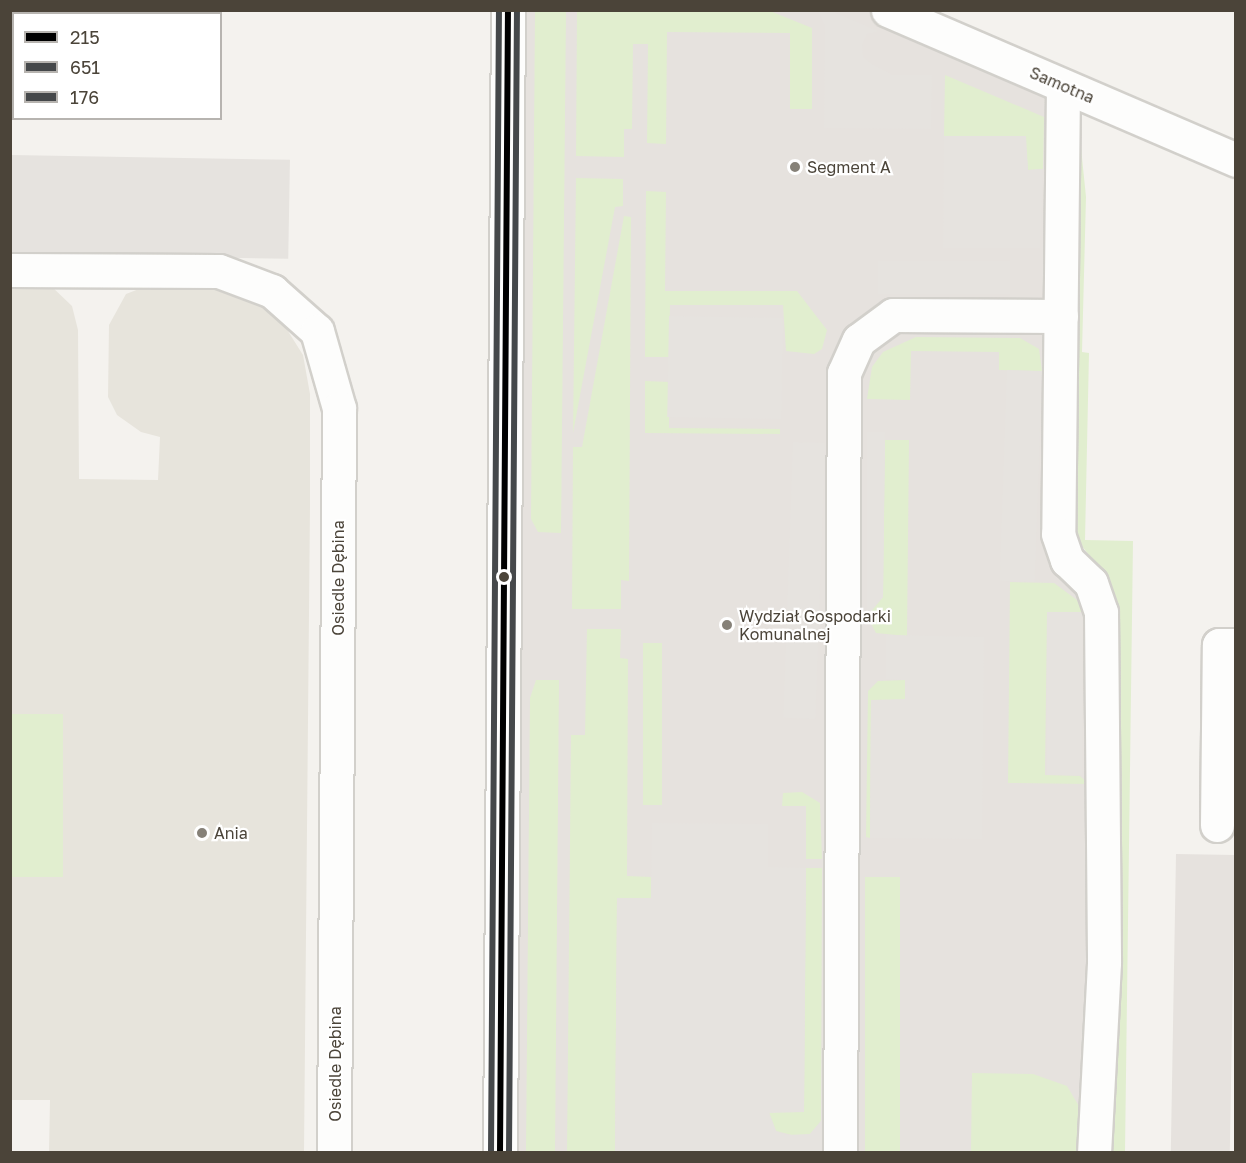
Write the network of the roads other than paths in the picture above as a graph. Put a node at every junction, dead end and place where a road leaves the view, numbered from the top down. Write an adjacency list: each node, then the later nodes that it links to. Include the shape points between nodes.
1 (508, 10): 10 (street)
2 (888, 10): 3 (street, Samotna)
3 (1063, 86): 4 (street, Samotna); 6 (street)
4 (1236, 160)
5 (10, 270): 9 (street, Osiedle Dębina, via 219,271 272,291 317,331 339,408)
6 (1061, 316): 11 (street, via 893,315 860,340 844,373); 12 (street, via 1058,534 1066,560 1091,583 1101,612 1104,963)
7 (1236, 645): 8 (street, via 1219,645)
8 (1217, 825)
9 (334, 1152)
10 (500, 1152)
11 (840, 1152)
12 (1094, 1152)

